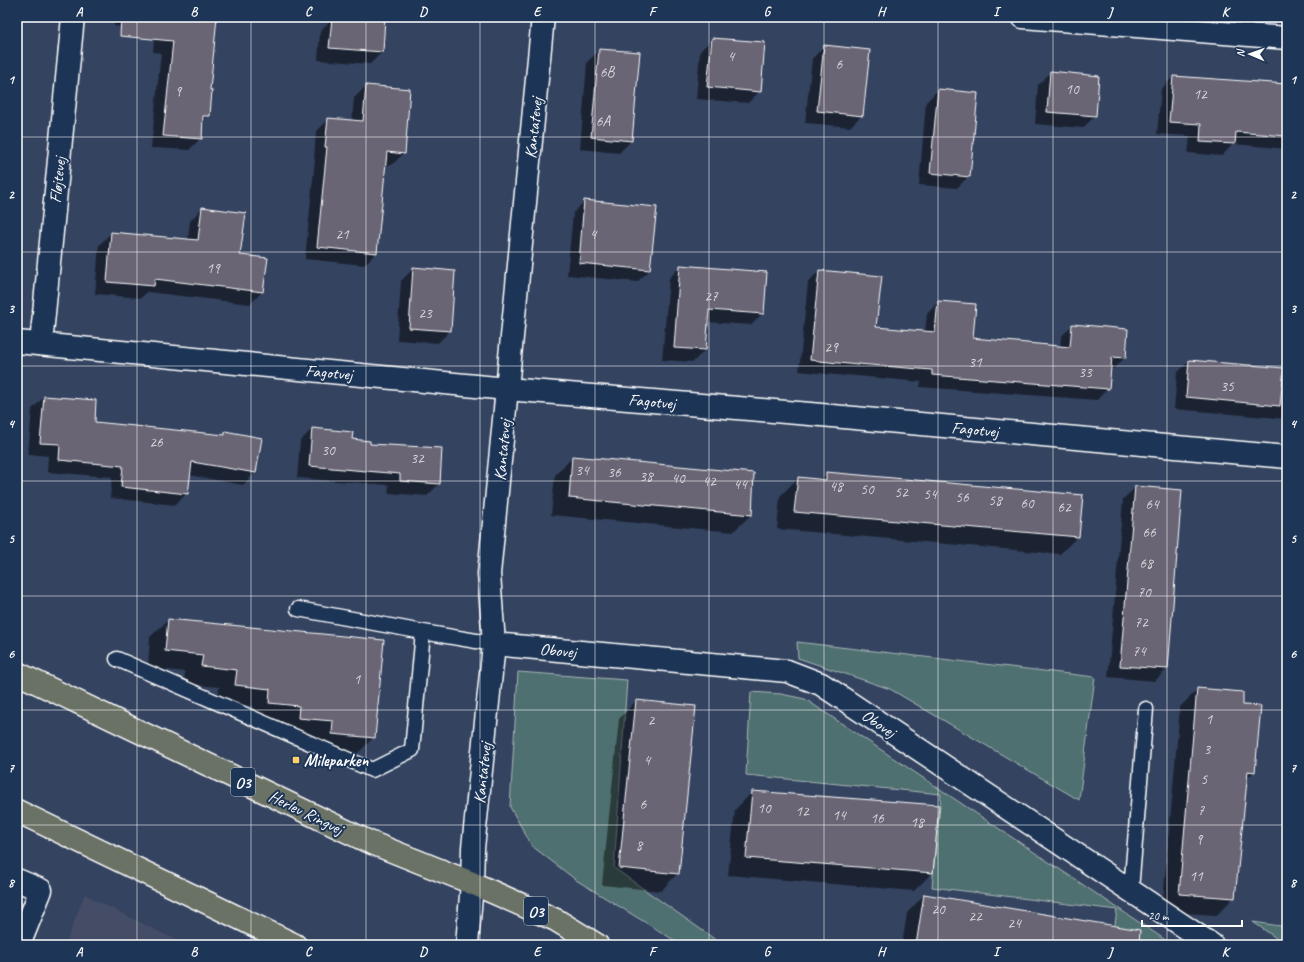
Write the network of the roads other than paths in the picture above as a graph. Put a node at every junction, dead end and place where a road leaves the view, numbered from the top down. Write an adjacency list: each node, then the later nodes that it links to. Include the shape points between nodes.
1 (74, 17): 6 (street, Fløjtevej)
2 (544, 17): 7 (street, Kantatevej)
3 (1023, 17): 4 (street)
4 (1287, 38)
5 (17, 342): 6 (street, Fagotvej)
6 (41, 344): 7 (street, Fagotvej)
7 (507, 388): 8 (street, Fagotvej); 11 (street, Kantatevej, via 489,574)
8 (1287, 457)
9 (298, 610): 10 (lane)
10 (423, 632): 11 (lane); 12 (lane, via 412,750 372,770)
11 (494, 644): 17 (street, Kantatevej, via 473,848); 18 (street, Obovej, via 787,671 814,681)
12 (117, 659)
13 (17, 673): 17 (main road, Herlev Ringvej / O3, via 367,842)
14 (1146, 708): 18 (lane)
15 (17, 811): 20 (main road)
16 (17, 880): 19 (street, via 41,890)
17 (472, 883): 21 (street); 22 (main road, Herlev Ringvej / O3, via 556,920)
18 (1131, 890): 23 (street, Obovej)
19 (18, 945)
20 (295, 945)
21 (467, 945)
22 (597, 945)
23 (1212, 945)

